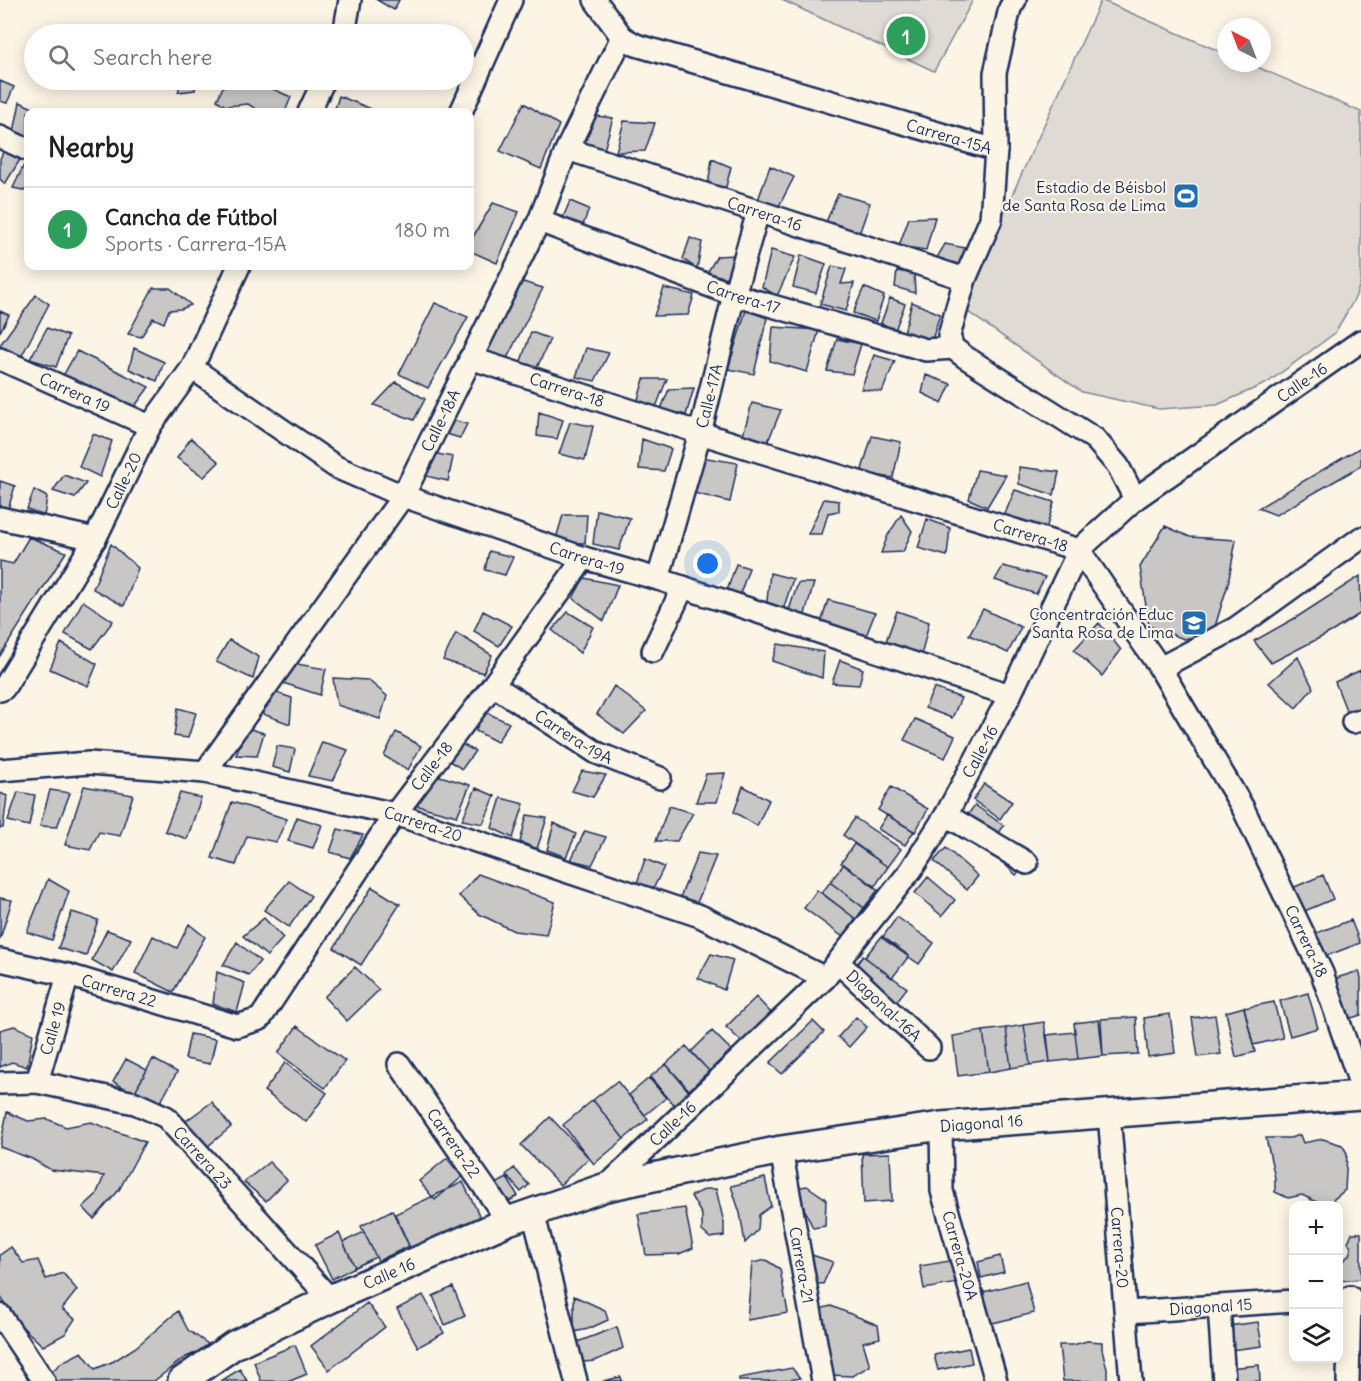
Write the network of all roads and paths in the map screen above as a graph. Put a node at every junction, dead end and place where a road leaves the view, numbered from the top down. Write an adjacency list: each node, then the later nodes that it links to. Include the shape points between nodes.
1 (350, 0): 5 (street)
2 (511, 0): 7 (street)
3 (595, 0): 6 (street)
4 (1015, 0): 15 (street, via 995,73)
5 (346, 24)
6 (622, 37): 14 (street, Calle-18A); 15 (street, Carrera-15A, via 636,45)
7 (474, 83)
8 (319, 90): 10 (street)
9 (471, 90): 11 (street)
10 (311, 108)
11 (463, 108)
12 (0, 137): 13 (street)
13 (24, 148)
14 (567, 149): 16 (street, Carrera-16); 17 (street, Calle-18A)
15 (996, 150): 19 (street, Carrera-15A, via 991,219)
16 (758, 212): 19 (street, Carrera-16); 20 (street, Calle-17A)
17 (539, 221): 20 (street, Carrera-17); 23 (street, Calle-18A)
18 (237, 270): 25 (street, Calle-20)
19 (965, 279): 22 (street, Carrera-15A, via 949,336)
20 (734, 295): 22 (street, Carrera-17, via 926,350); 27 (street, Calle-17A)
21 (1361, 341): 29 (street, Calle-16)
22 (953, 348): 29 (street, via 1095,439 1118,466)
23 (470, 358): 27 (street, Carrera-18); 28 (street, Calle-18A)
24 (0, 359): 26 (street, Carrera 19)
25 (192, 368): 26 (street, Calle-20); 28 (street, Carrera-19, via 336,467)
26 (150, 426): 32 (street, Calle-20)
27 (700, 433): 33 (street, Carrera-18); 35 (street, Calle-17A)
28 (404, 496): 34 (street, Carrera-19); 43 (street, Calle-18A)
29 (1135, 499): 33 (street, Calle-16)
30 (0, 518): 32 (street)
31 (1361, 538): 38 (street, via 1236,628)
32 (95, 539): 40 (street, Calle-20)
33 (1079, 550): 38 (street, Carrera-18); 41 (street, Calle-16)
34 (584, 558): 35 (street, Carrera-19); 39 (street, Calle-18)
35 (658, 579): 36 (street, Carrera-19)
36 (683, 587): 37 (street); 41 (street, Carrera-19)
37 (654, 651)
38 (1160, 668): 56 (street, Carrera-18, via 1243,808 1322,973)
39 (493, 685): 44 (street, Carrera-19A, via 597,753); 45 (street, Calle-18)
40 (0, 690)
41 (1010, 695): 46 (street, Calle-16)
42 (0, 770): 43 (street, Carrera-20, via 89,763)
43 (205, 772): 45 (street, Carrera-20)
44 (660, 778)
45 (395, 814): 49 (street, Carrera-20, via 700,916); 51 (street, Calle-18, via 260,1019)
46 (946, 815): 47 (street); 49 (street, Calle-16, via 911,870)
47 (1027, 863)
48 (0, 960): 50 (street, Carrera 22)
49 (832, 971): 52 (street, Diagonal-16A); 61 (street, Calle-16)
50 (68, 975): 51 (street, Carrera 22); 54 (street, Calle 19)
51 (237, 1026)
52 (929, 1048)
53 (399, 1064): 62 (street, Carrera-22)
54 (38, 1082): 55 (street, Carrera 23); 64 (street, Carrera 23, via 135,1103 166,1117)
55 (0, 1083)
56 (1361, 1086)
57 (1361, 1095): 58 (street, Diagonal 16)
58 (1109, 1114): 59 (street, Diagonal 16); 67 (street, Carrera-20)
59 (941, 1126): 60 (street, Diagonal 16); 73 (street, Carrera-20A, via 942,1191)
60 (781, 1150): 61 (street, Diagonal 16); 72 (street, Carrera-21)
61 (606, 1187): 62 (street, Calle 16)
62 (520, 1217): 64 (street, Calle 16); 71 (street, Carrera-22)
63 (1350, 1297): 76 (street)
64 (330, 1299): 70 (street, Calle 16, via 234,1345)
65 (1289, 1301): 66 (street, Diagonal 15)
66 (1219, 1306): 67 (street, Diagonal 15); 75 (street)
67 (1127, 1312): 74 (street, Carrera-20)
68 (0, 1315): 69 (street)
69 (44, 1381)
70 (182, 1381)
71 (576, 1381)
72 (823, 1381)
73 (996, 1381)
74 (1131, 1381)
75 (1224, 1381)
76 (1348, 1381)

